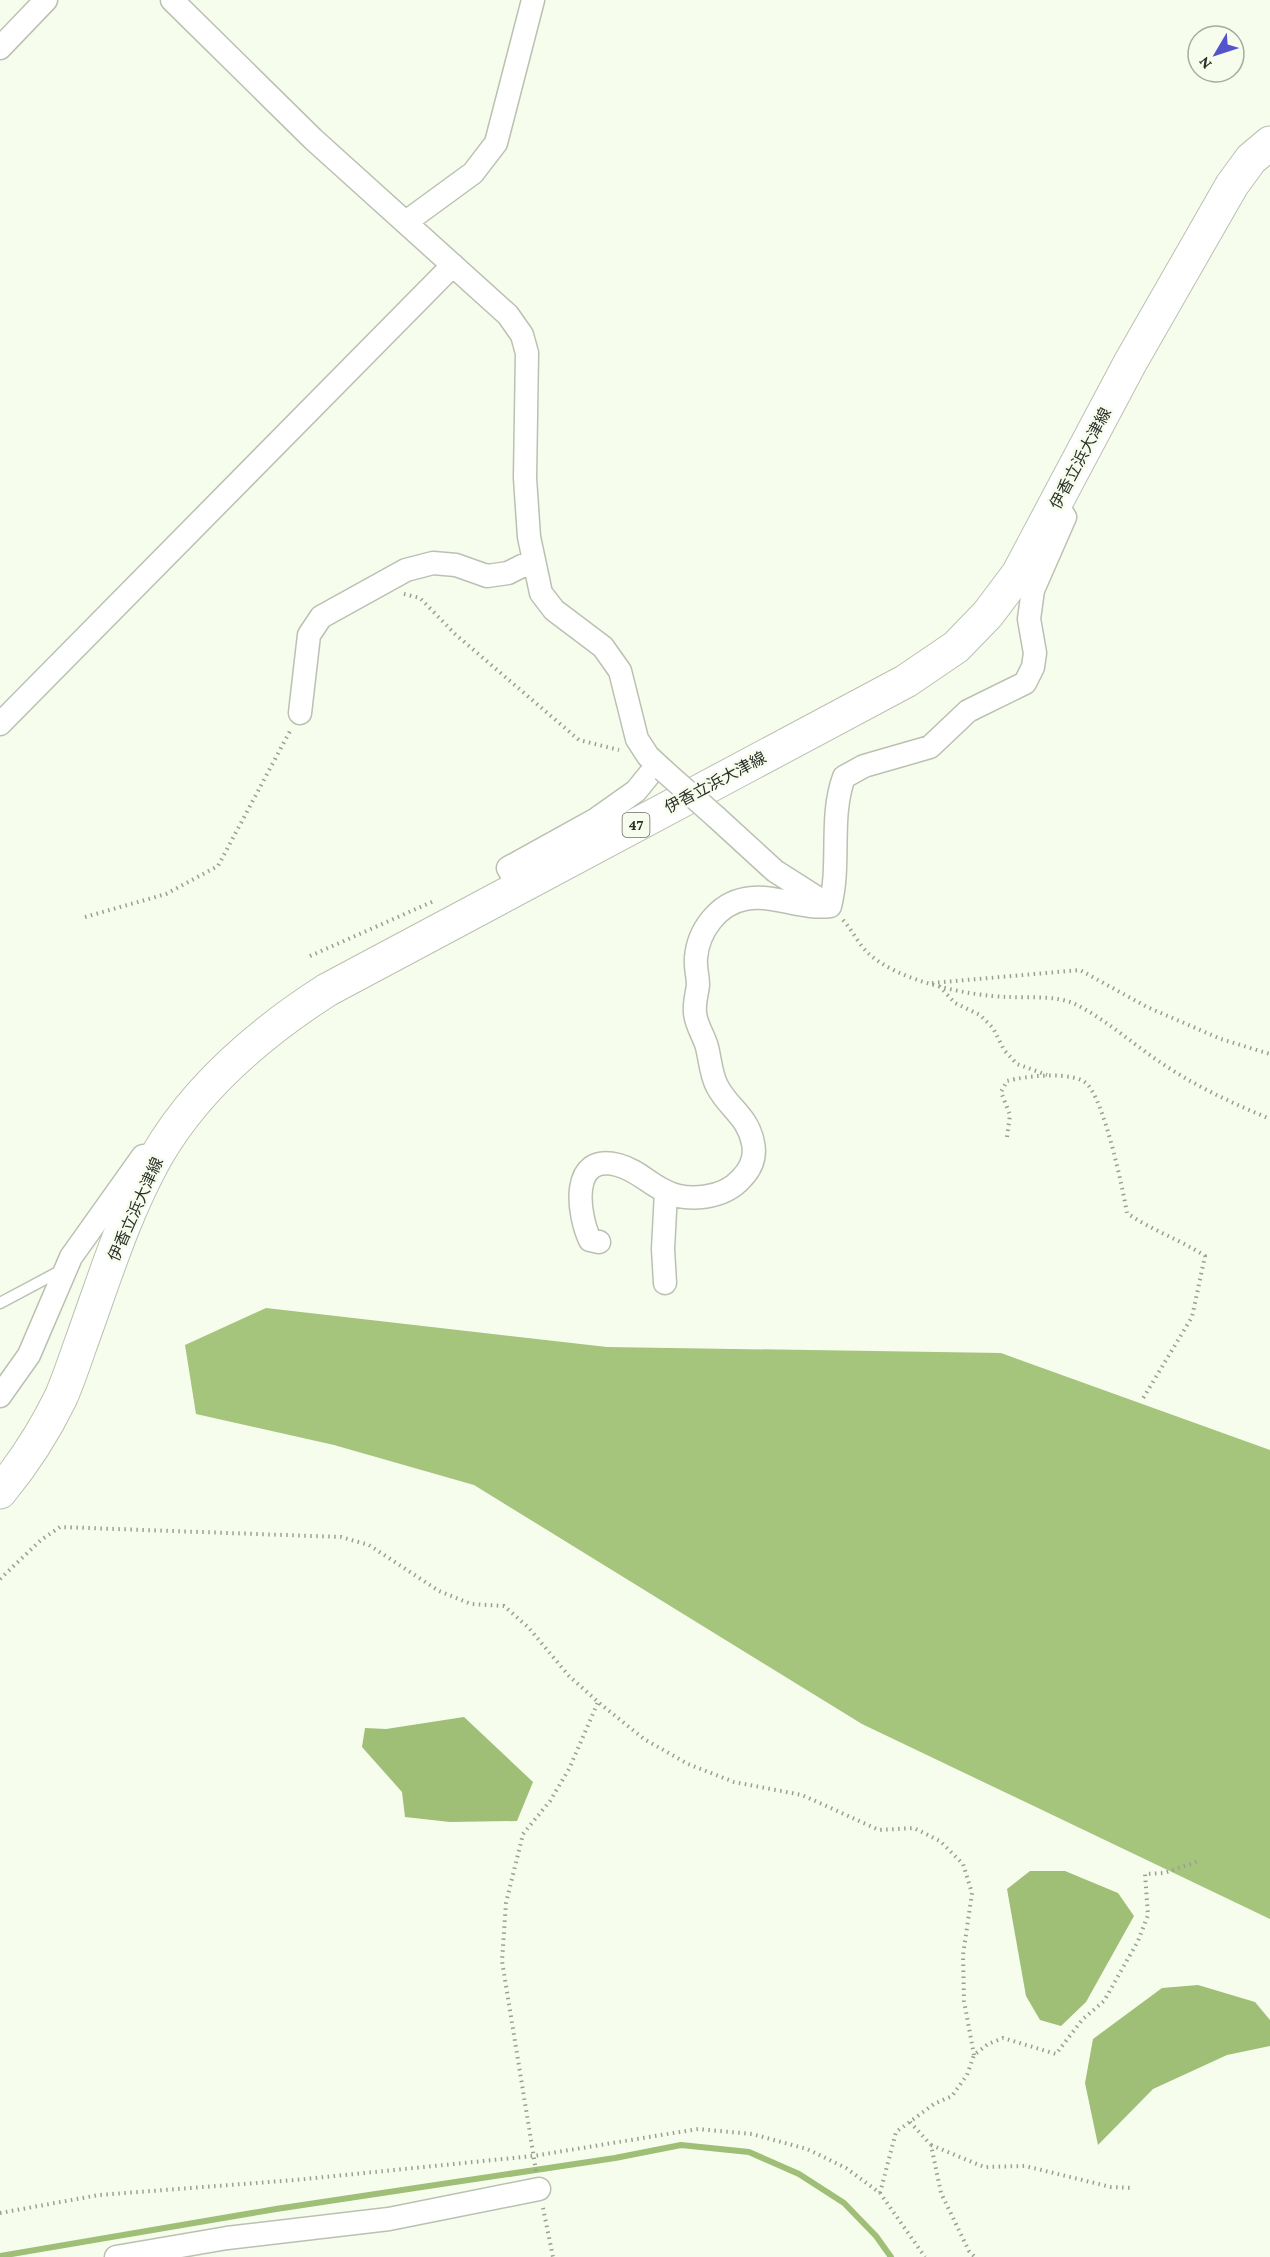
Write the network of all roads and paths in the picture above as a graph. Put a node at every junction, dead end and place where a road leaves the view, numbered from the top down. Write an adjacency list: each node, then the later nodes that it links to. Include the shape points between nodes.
1 (46, 0): 4 (street)
2 (172, 0): 6 (street, via 314,139)
3 (533, 0): 6 (street, via 496,142 473,173)
4 (0, 48)
5 (1270, 143): 8 (main road, 伊香立浜大津線 / 47, via 1251,159 1232,185)
6 (406, 222): 7 (street)
7 (453, 265): 9 (street, via 508,315 522,335 527,353 525,478); 12 (street)
8 (1055, 504): 14 (main road, 伊香立浜大津線 / 47, via 1018,574 988,614 956,647 906,681); 16 (street, via 1065,517 1033,590 1029,619 1035,653 1025,683 968,711 930,747 864,766 844,777 838,793 837,880)
9 (534, 560): 11 (street, via 508,573 487,576 456,565 433,563 406,570 321,617 309,635); 13 (street, via 541,593 554,610 603,647 620,671 637,739)
10 (394, 599): 13 (path, via 402,594 420,598 455,634 579,740)
11 (300, 713): 17 (path, via 218,866 166,894)
12 (0, 724)
13 (656, 764): 14 (street, via 636,791 595,820 508,868); 16 (street, bridge, via 775,871)
14 (519, 887): 25 (main road, 伊香立浜大津線 / 47, via 327,990 286,1017 230,1065 189,1110)
15 (436, 900): 18 (path)
16 (830, 906): 19 (path, via 867,952 889,967); 26 (street, via 813,908 760,897 743,899 708,923 696,958 695,1014 717,1087 739,1111 751,1132 755,1153 748,1172 733,1188 714,1196)
17 (85, 917)
18 (310, 956)
19 (931, 983): 20 (path); 21 (path, via 1080,970 1221,1040)
20 (938, 986): 22 (path, via 955,1003 980,1015 1017,1064); 23 (path, via 984,996 1072,1002 1168,1068 1218,1097)
21 (1270, 1054)
22 (1052, 1077): 24 (path, via 1007,1081 1001,1092 1010,1115); 32 (path, via 1073,1077 1087,1084 1098,1103 1126,1213 1179,1238 1205,1256 1192,1317)
23 (1270, 1119)
24 (1007, 1137)
25 (156, 1156): 28 (street, via 146,1151); 33 (main road, 伊香立浜大津線 / 47, via 124,1226 61,1397)
26 (666, 1192): 27 (street, via 644,1175 616,1164 601,1164 587,1172 579,1190 582,1222 590,1240); 29 (street)
27 (599, 1242)
28 (67, 1267): 30 (lane); 31 (street, via 29,1355)
29 (665, 1283)
30 (0, 1303)
31 (0, 1396)
32 (1142, 1400)
33 (0, 1492)
34 (0, 1579): 35 (path, via 60,1527 341,1537 369,1545 439,1591 471,1604 504,1606 528,1627 568,1676)
35 (598, 1702): 37 (path, via 644,1739 688,1764 734,1782 802,1795 879,1830 914,1828 940,1841 963,1864 972,1893 963,1955 964,2001); 40 (path, via 569,1768 550,1801 523,1834 506,1903 502,1961)
36 (1199, 1861): 37 (path, via 1164,1873 1145,1874 1148,1915 1138,1941 1104,2001 1056,2054 1004,2038)
37 (974, 2055): 38 (path, via 967,2075 952,2096)
38 (910, 2122): 39 (path); 43 (path, via 896,2132)
39 (931, 2145): 42 (path, via 984,2167 1025,2166 1111,2187); 47 (path, via 941,2193)
40 (532, 2156): 43 (path, via 698,2130 752,2134 807,2149 846,2168); 44 (path, via 99,2195)
41 (539, 2188): 45 (street, via 389,2219 227,2238)
42 (1133, 2188)
43 (880, 2193): 46 (path)
44 (0, 2213)
45 (116, 2257)
46 (925, 2257)
47 (975, 2257)

